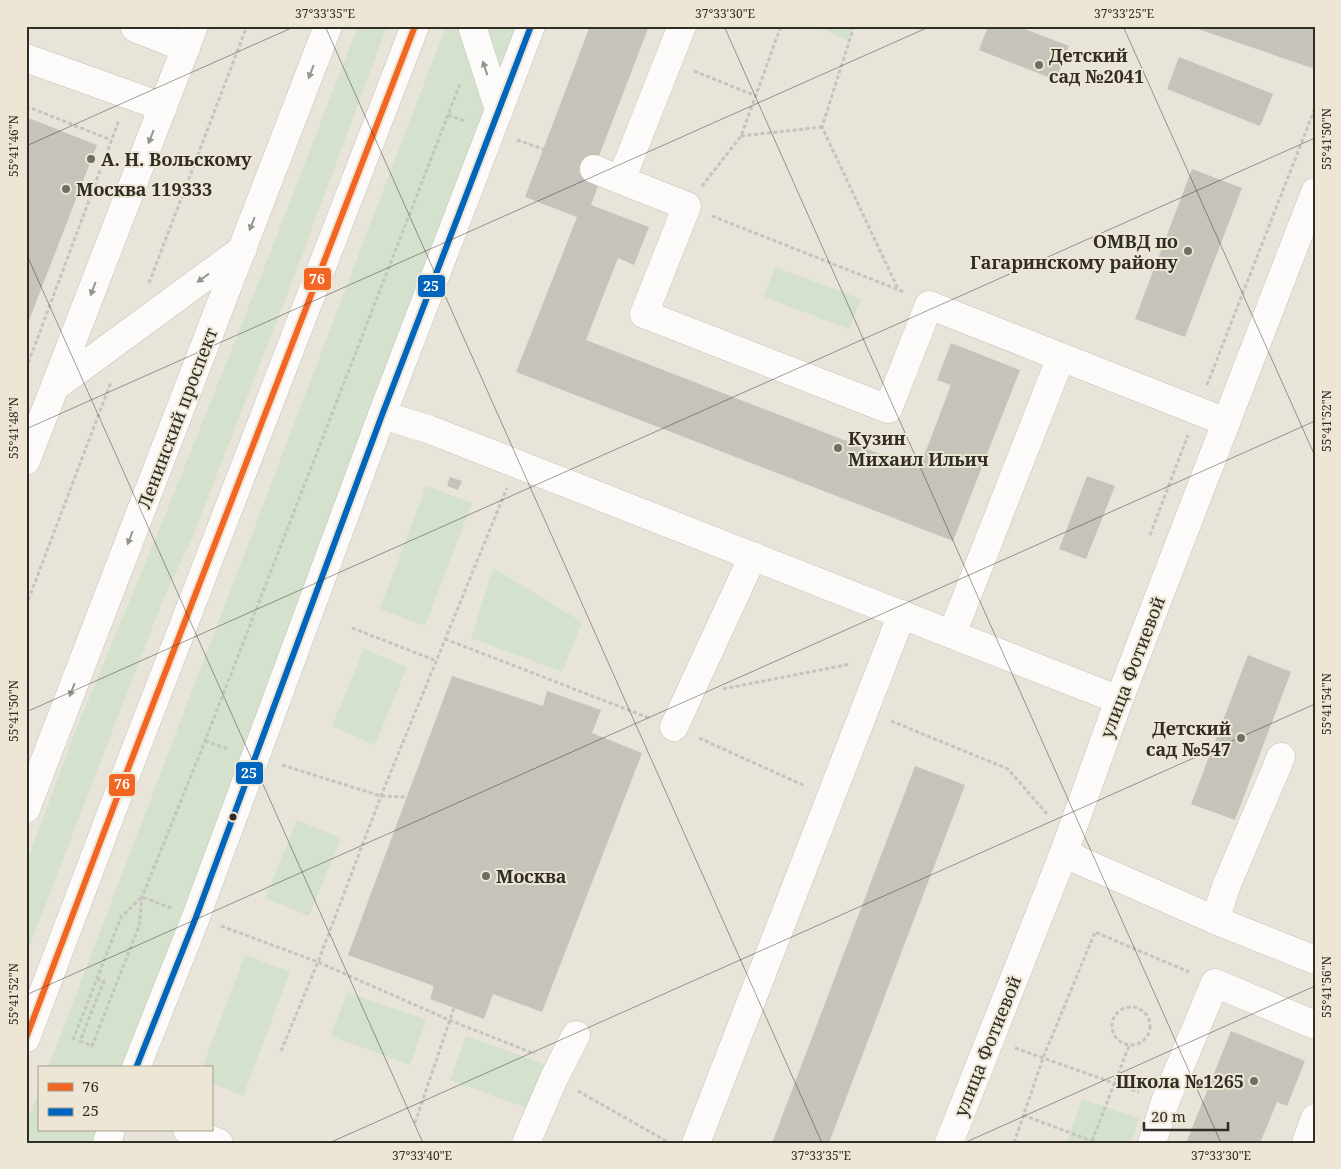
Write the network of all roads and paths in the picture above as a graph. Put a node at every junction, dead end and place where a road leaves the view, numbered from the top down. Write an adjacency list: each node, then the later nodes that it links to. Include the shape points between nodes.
1 (328, 26): 26 (street, Ленинский проспект, one-way to 26)
2 (415, 26): 67 (street)
3 (531, 26): 16 (street)
4 (682, 26): 11 (street)
5 (781, 26): 13 (path)
6 (854, 26): 17 (path)
7 (134, 28): 9 (street)
8 (474, 34): 16 (street, one-way to 8); 47 (path)
9 (190, 37): 15 (street)
10 (26, 58): 12 (street)
11 (668, 60): 13 (path); 23 (street)
12 (129, 94): 15 (street); 19 (path)
13 (756, 96): 18 (path)
14 (26, 106): 19 (path)
15 (163, 107): 31 (street, one-way to 31)
16 (498, 110): 32 (street)
17 (822, 127): 18 (path); 27 (path)
18 (742, 136): 25 (path)
19 (111, 140): 30 (path)
20 (531, 145): 21 (path)
21 (543, 149)
22 (594, 170): 23 (street)
23 (621, 180): 25 (street)
24 (1315, 192): 33 (street, улица Фотиевой)
25 (686, 206): 27 (path); 28 (street, via 644,314 888,409)
26 (242, 249): 31 (street, one-way to 31); 53 (street, Ленинский проспект, one-way to 53)
27 (898, 289): 28 (path)
28 (929, 305): 29 (street)
29 (1061, 357): 33 (street); 39 (street)
30 (26, 369)
31 (55, 387): 34 (street)
32 (382, 416): 35 (street, via 428,429); 49 (street)
33 (1226, 422): 44 (street, улица Фотиевой)
34 (26, 461)
35 (517, 464): 36 (street); 40 (path)
36 (753, 556): 37 (street); 43 (street)
37 (902, 614): 39 (street); 41 (street)
38 (352, 628): 42 (path)
39 (952, 634): 44 (street)
40 (445, 639): 42 (path); 46 (path)
41 (885, 658): 43 (path); 45 (street)
42 (436, 661): 50 (path)
43 (688, 696): 46 (street)
44 (1119, 700): 55 (street, улица Фотиевой)
45 (865, 710): 52 (street); 54 (path, via 1008,769)
46 (674, 728): 52 (path)
47 (205, 741): 49 (path); 56 (path)
48 (1281, 757): 58 (street)
49 (254, 758): 50 (path); 57 (street)
50 (381, 796): 51 (path); 60 (path)
51 (406, 797)
52 (831, 797): 85 (street)
53 (26, 809)
54 (1047, 814)
55 (1063, 855): 58 (street); 86 (street, улица Фотиевой)
56 (142, 897): 57 (path); 61 (path, via 122,917); 61 (path, via 139,926 92,1046 80,1041 104,982)
57 (196, 917): 60 (path); 73 (street)
58 (1215, 920): 59 (street)
59 (1315, 960)
60 (318, 962): 64 (path); 70 (path)
61 (97, 979): 68 (path)
62 (1214, 983): 65 (street); 72 (path, via 1094,932); 76 (street)
63 (454, 1008): 64 (path)
64 (449, 1020): 74 (path); 79 (path)
65 (1315, 1025)
66 (576, 1035): 74 (street)
67 (26, 1038)
68 (73, 1040)
69 (1129, 1046): 69 (path, via 1145,1040 1150,1024 1147,1016 1133,1007 1117,1013 1111,1029 1115,1038); 75 (path)
70 (281, 1051)
71 (1022, 1051): 72 (path)
72 (1043, 1058): 75 (path); 77 (path)
73 (137, 1066)
74 (548, 1067): 83 (street); 84 (path)
75 (1114, 1083): 76 (path); 81 (path)
76 (1165, 1102): 89 (street)
77 (1024, 1115): 81 (path); 87 (path)
78 (1315, 1118): 90 (street)
79 (415, 1122)
80 (192, 1132): 82 (street)
81 (1092, 1141): 88 (path)
82 (218, 1143)
83 (526, 1143)
84 (669, 1143)
85 (696, 1143)
86 (949, 1143)
87 (1014, 1143)
88 (1098, 1143)
89 (1152, 1143)
90 (1306, 1143)

